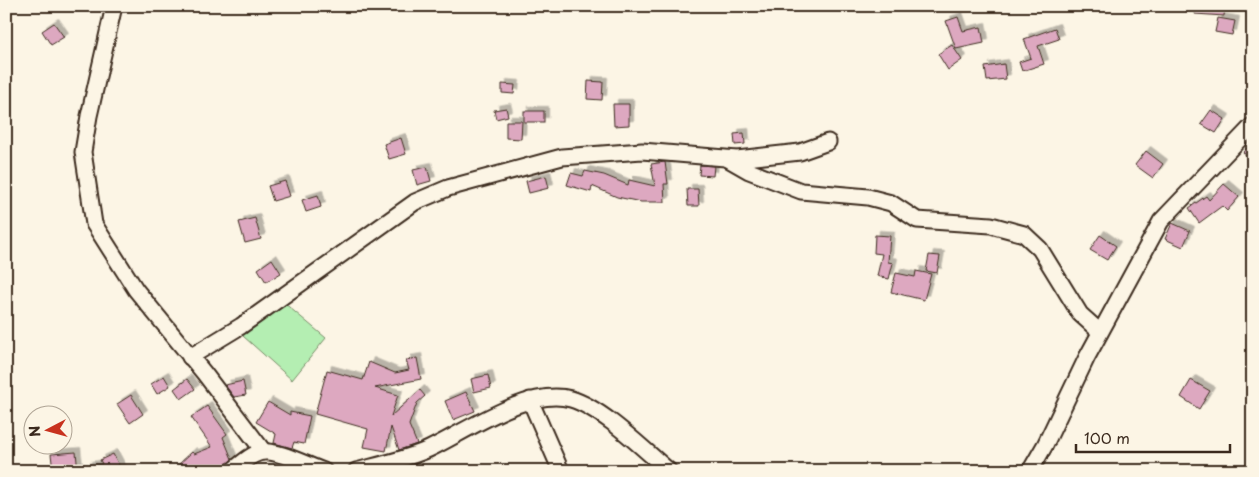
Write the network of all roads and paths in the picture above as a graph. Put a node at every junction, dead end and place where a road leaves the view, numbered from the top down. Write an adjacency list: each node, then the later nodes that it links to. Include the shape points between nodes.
1 (114, 6): 6 (street, via 83,152 94,224 136,290)
2 (1253, 125): 5 (street, via 1161,221)
3 (828, 142): 4 (street, via 800,152)
4 (726, 158): 5 (street, via 801,192 868,197 891,203 917,220 992,225 1024,234 1040,249 1080,314); 6 (street, via 642,151 562,157 448,188 415,202 241,326)
5 (1100, 332): 14 (street)
6 (190, 357): 8 (street)
7 (530, 400): 11 (street, via 427,450); 12 (street); 13 (street, via 555,396 584,404 620,428)
8 (264, 452): 9 (street, via 252,456); 10 (street)
9 (232, 471)
10 (324, 471)
11 (356, 471)
12 (561, 471)
13 (669, 471)
14 (1030, 471)

